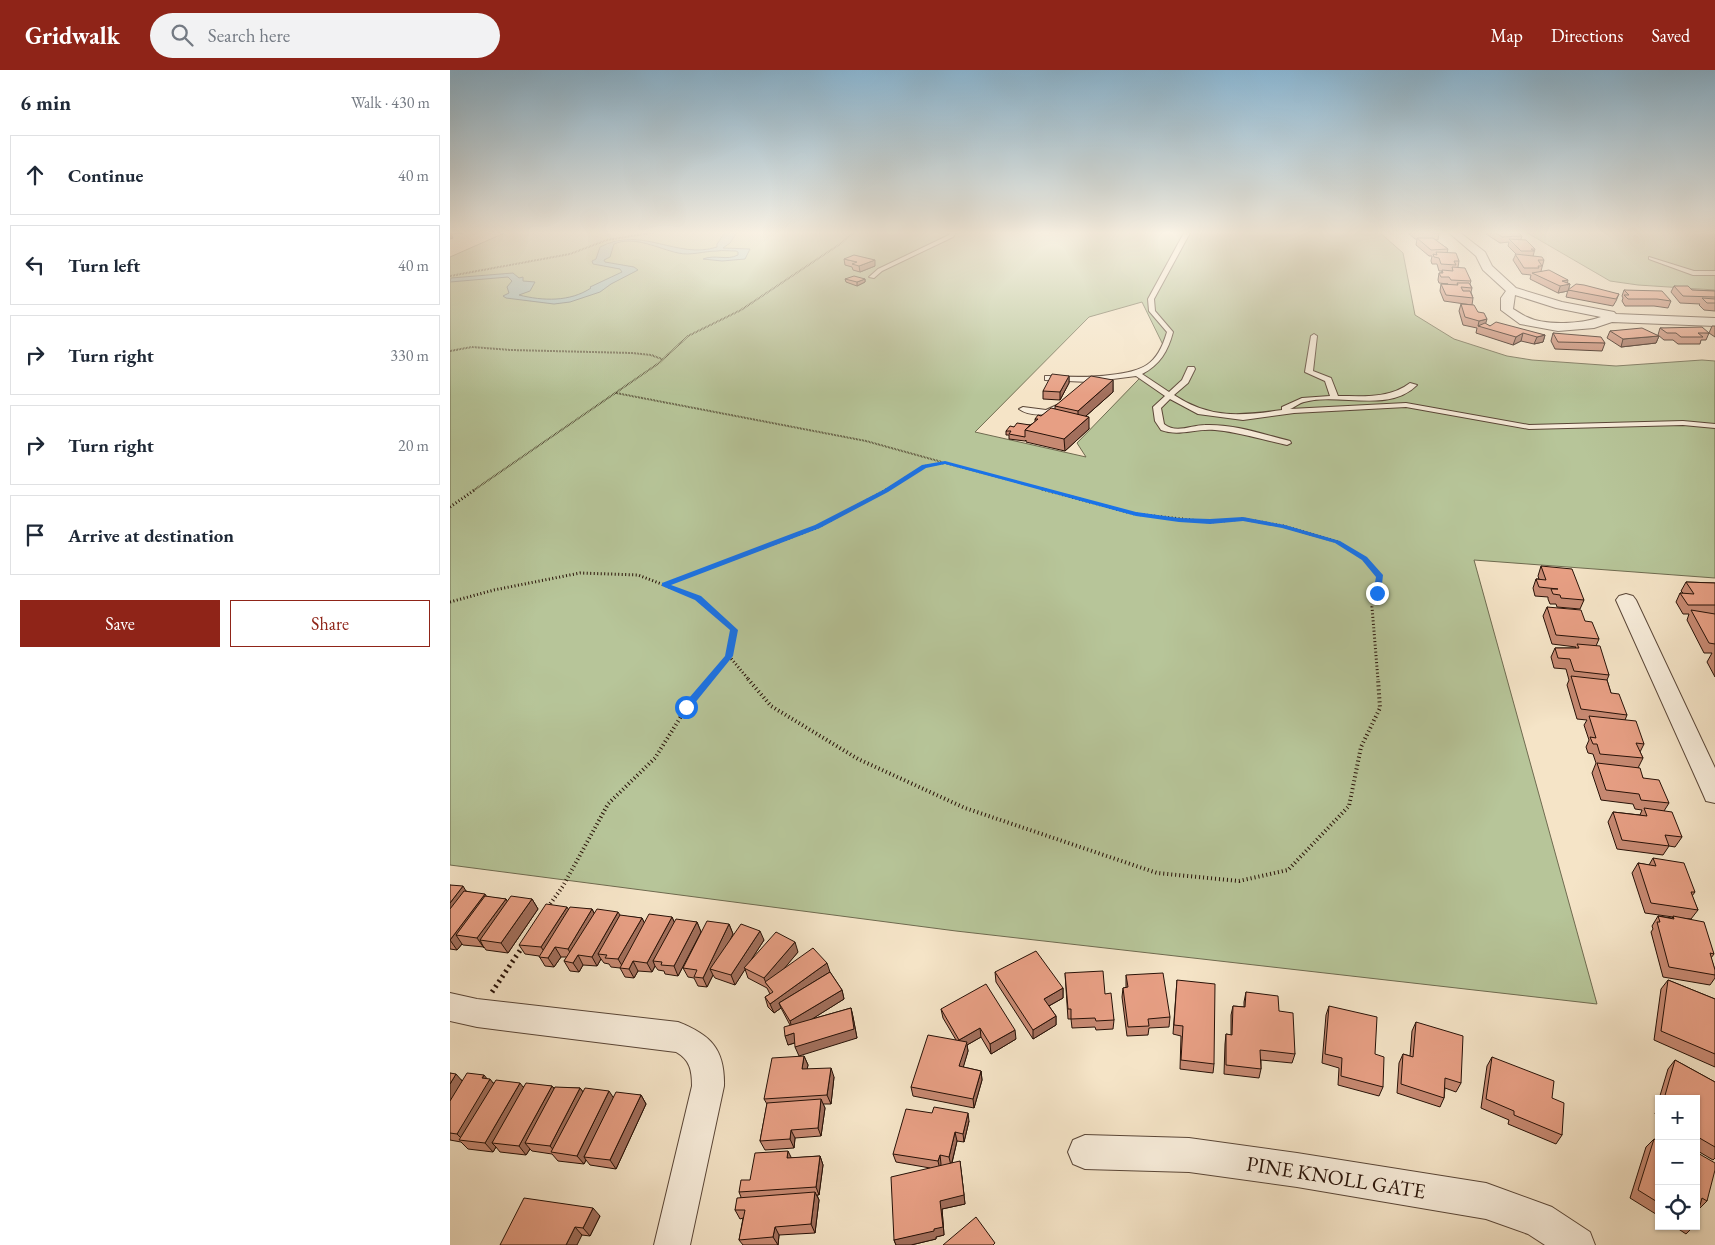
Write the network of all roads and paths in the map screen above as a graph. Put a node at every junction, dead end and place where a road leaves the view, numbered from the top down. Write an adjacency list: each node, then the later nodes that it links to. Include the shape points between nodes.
1 (777, 286): 9 (path, via 741,310 688,336)
2 (1158, 286): 11 (lane, via 1151,299 1152,311 1170,332 1166,348 1152,367)
3 (1507, 286): 4 (street)
4 (1512, 290): 5 (street, via 1579,311); 5 (street, via 1507,298 1507,310 1524,321 1536,324 1570,327 1610,318)
5 (1630, 318): 6 (street)
6 (1715, 322)
7 (1314, 336): 19 (lane, via 1309,372 1330,382)
8 (450, 351): 9 (path, via 477,347 554,349 639,353)
9 (662, 359): 16 (path)
10 (1191, 369): 17 (lane, via 1185,381)
11 (1137, 374): 13 (lane); 17 (lane)
12 (1048, 378): 13 (lane)
13 (1087, 380): 15 (lane)
14 (1413, 385): 19 (lane, via 1402,393 1384,396)
15 (1080, 386)
16 (616, 393): 24 (path, via 866,441); 25 (path)
17 (1170, 395): 21 (lane, via 1201,412 1243,418); 23 (lane, via 1157,407 1159,422 1169,430 1222,429)
18 (1068, 398): 20 (lane, via 1055,410 1042,413)
19 (1335, 398): 21 (lane, via 1303,400)
20 (1023, 409)
21 (1280, 413): 22 (lane, via 1406,405 1529,427 1683,423)
22 (1715, 426)
23 (1287, 443)
24 (945, 463): 26 (path, via 924,466 885,491 818,526); 29 (path, via 1136,514 1210,522 1243,519 1283,526 1338,542 1364,559 1380,576 1372,607 1380,708 1361,747 1348,806 1288,870 1239,882 1157,873 965,808 858,759 771,706)
25 (450, 507)
26 (664, 585): 28 (path, via 638,575 580,573); 29 (path, via 698,598 734,630)
27 (1626, 600): 30 (street)
28 (450, 602)
29 (729, 656): 31 (path, via 686,707 655,758 608,804 563,886)
30 (1715, 794)
31 (546, 910)
32 (525, 943): 33 (path)
33 (464, 1010): 35 (street, via 678,1037 690,1041 702,1053 708,1068 708,1086)
34 (1085, 1152): 36 (street, PINE KNOLL GATE, via 1189,1155 1486,1201 1539,1220)
35 (672, 1245)
36 (1577, 1245)

